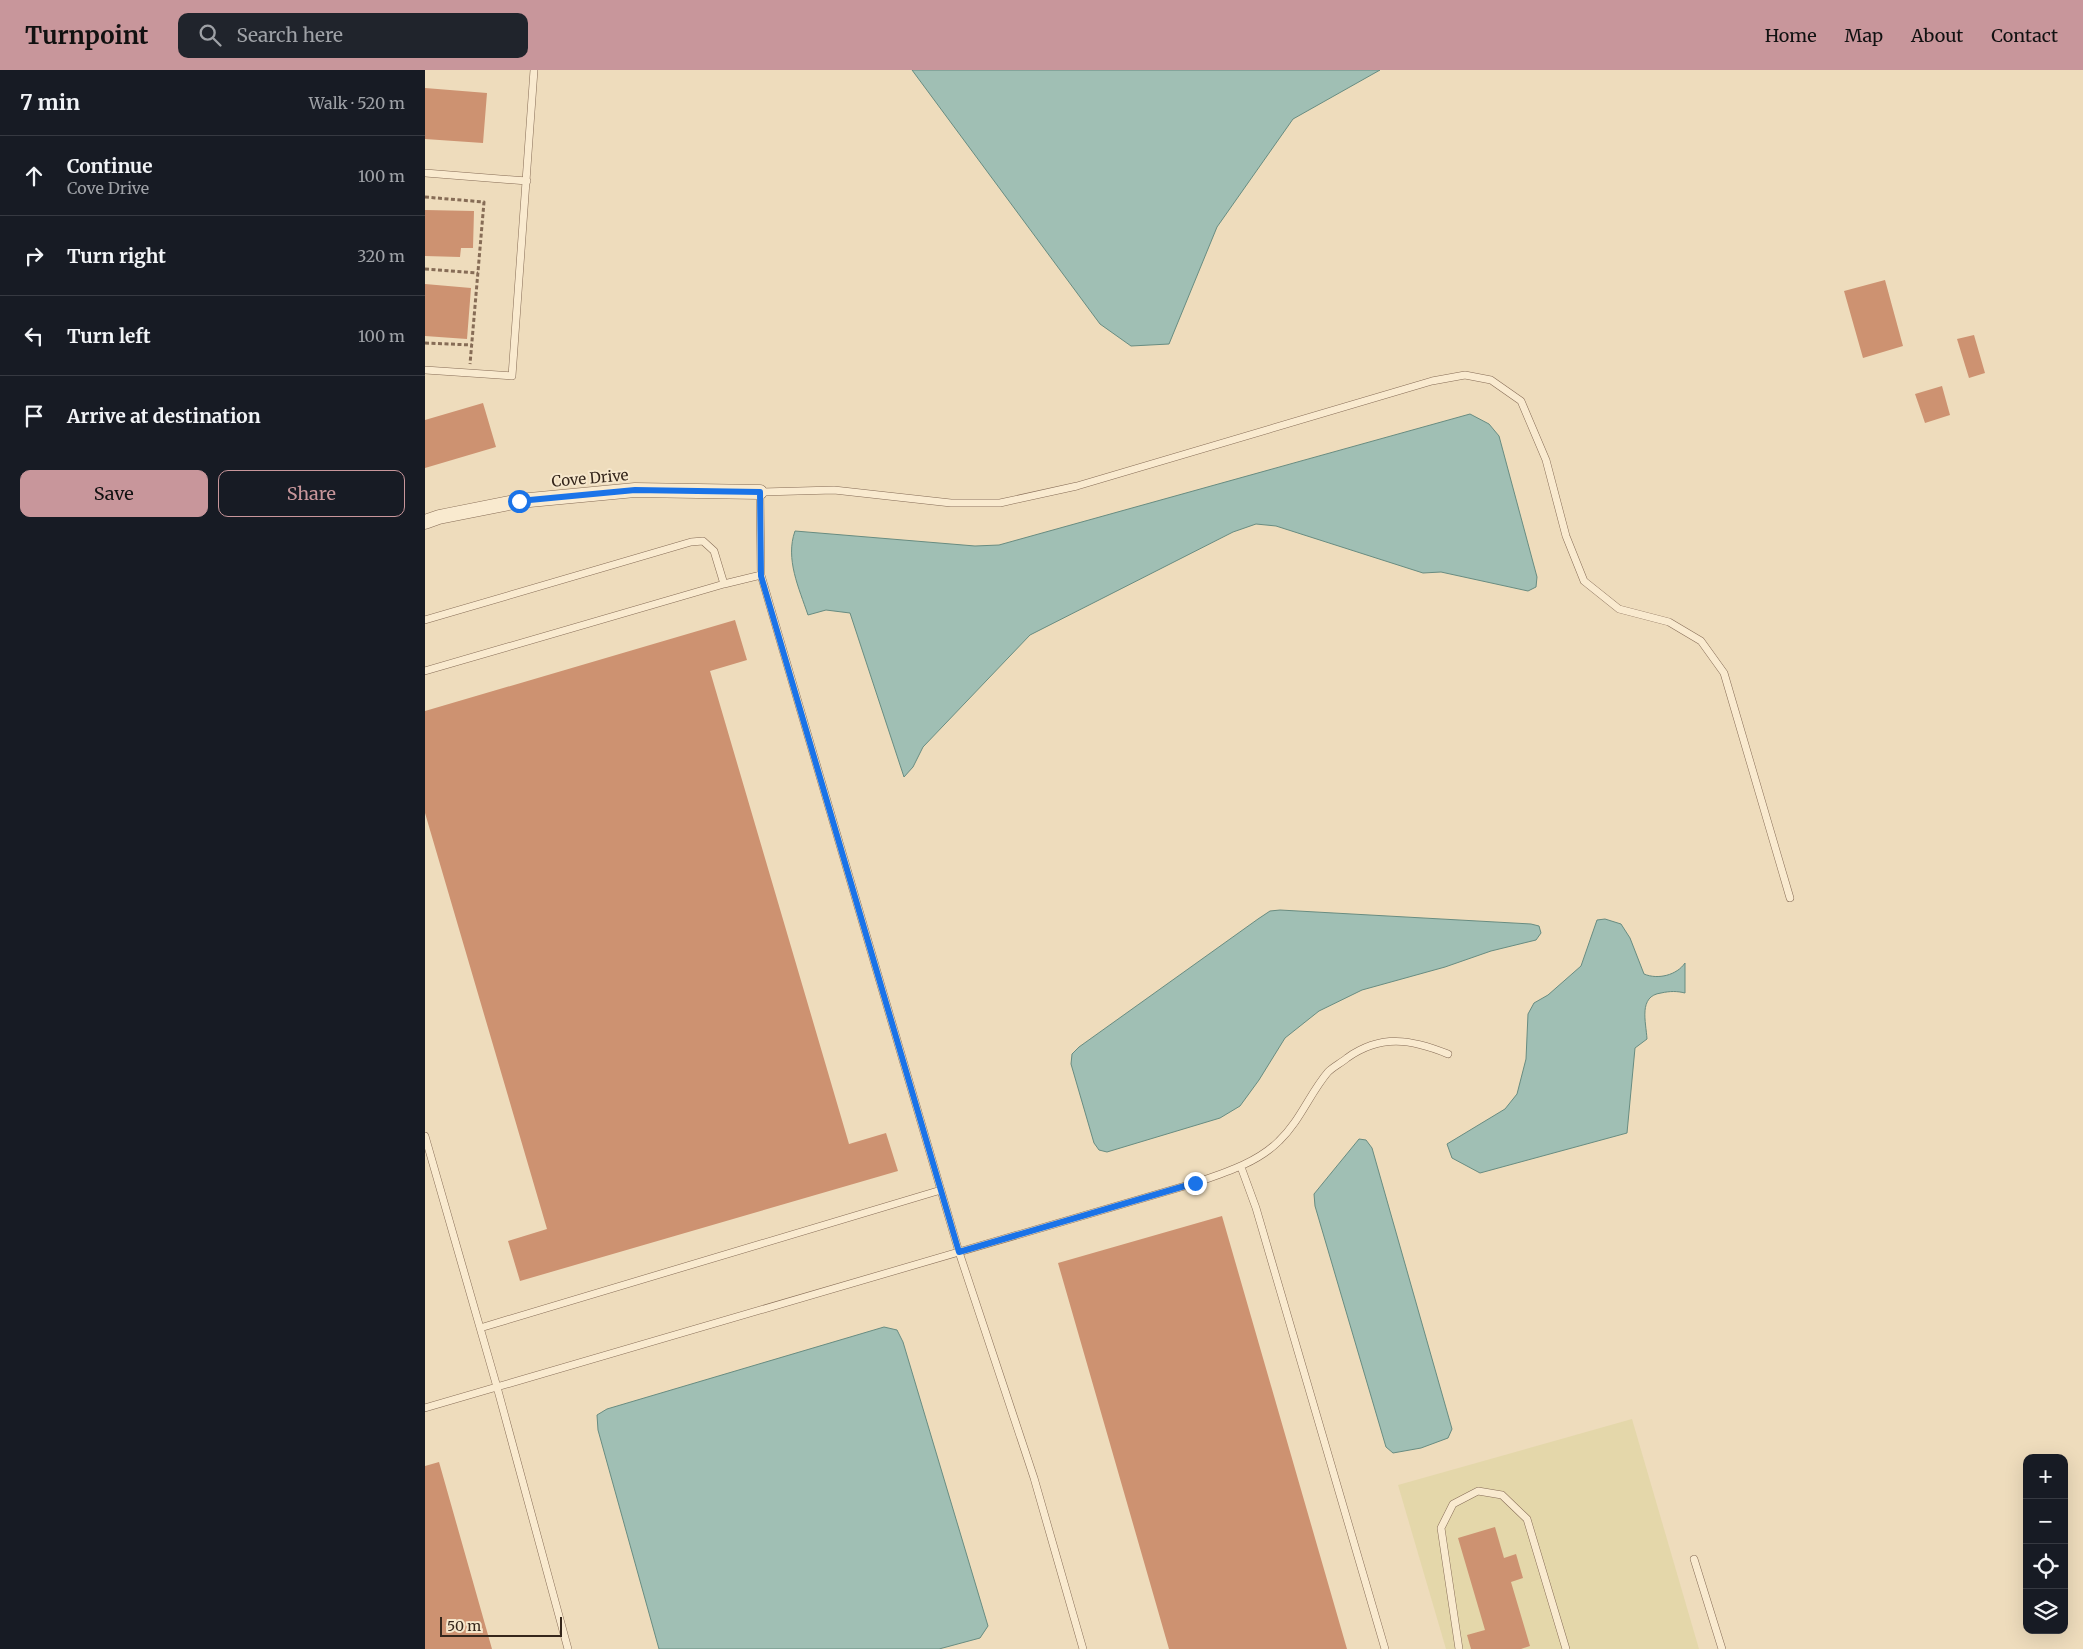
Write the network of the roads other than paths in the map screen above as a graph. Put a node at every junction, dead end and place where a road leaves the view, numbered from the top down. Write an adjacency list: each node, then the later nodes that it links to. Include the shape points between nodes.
1 (534, 70): 3 (lane)
2 (425, 173): 3 (lane)
3 (527, 181): 4 (lane, via 512,376)
4 (425, 370)
5 (760, 492): 6 (street, Cove Drive, via 635,490 519,501); 7 (lane); 11 (lane, via 835,490 951,503 1000,503 1077,486 1432,380 1465,375 1491,380 1521,401 1546,460 1566,536 1584,581 1619,608 1669,622 1701,641 1724,673)
6 (425, 522)
7 (761, 576): 8 (lane); 15 (lane)
8 (724, 584): 9 (lane, via 714,551 703,541 691,542); 10 (lane)
9 (425, 620)
10 (425, 671)
11 (1790, 898)
12 (1448, 1054): 14 (lane, via 1424,1044 1401,1040 1362,1048 1329,1071 1279,1141)
13 (425, 1136): 17 (lane)
14 (1241, 1167): 16 (lane); 23 (lane, via 1256,1208)
15 (941, 1190): 16 (lane); 17 (lane)
16 (959, 1252): 18 (lane); 22 (lane, via 1034,1478)
17 (480, 1328): 18 (lane)
18 (497, 1387): 19 (lane); 21 (lane)
19 (425, 1408)
20 (1694, 1559): 26 (lane)
21 (568, 1649)
22 (1083, 1649)
23 (1385, 1649)
24 (1459, 1649): 25 (lane, via 1441,1528 1453,1504 1478,1492 1503,1495 1527,1519)
25 (1566, 1649)
26 (1722, 1649)

